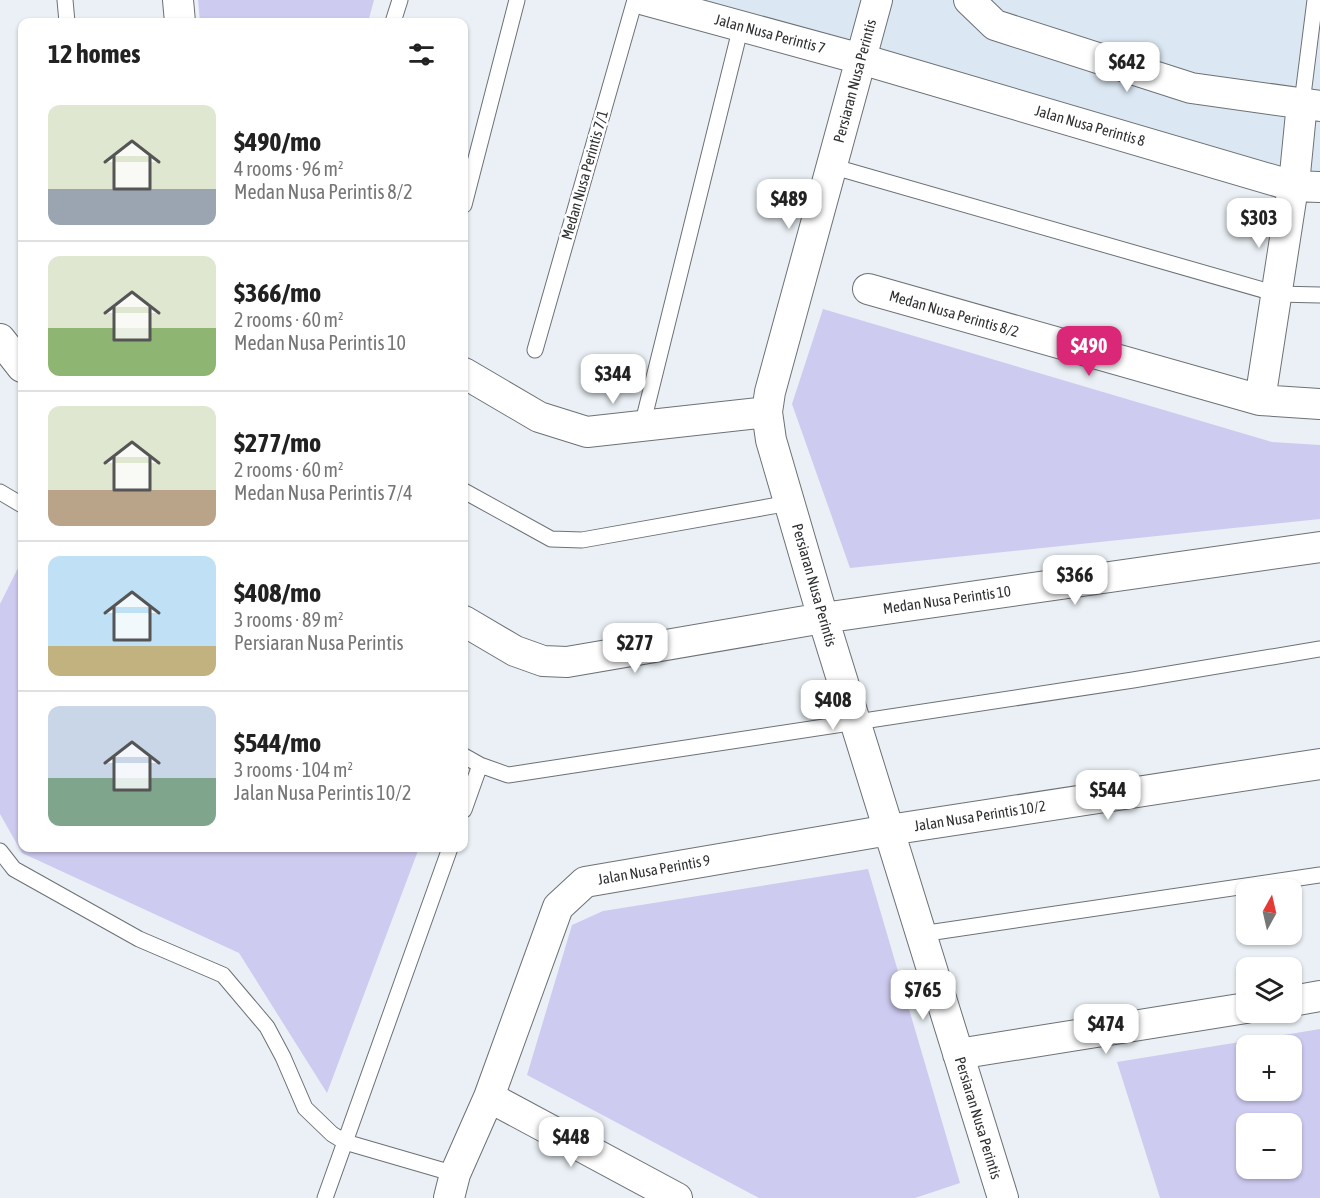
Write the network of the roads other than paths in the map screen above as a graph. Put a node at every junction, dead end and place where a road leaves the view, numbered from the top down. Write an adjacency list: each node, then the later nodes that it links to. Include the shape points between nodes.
1 (65, 0): 10 (lane)
2 (178, 0): 11 (street)
3 (400, 0): 12 (lane)
4 (517, 0): 18 (lane)
5 (635, 0): 23 (lane, Medan Nusa Perintis 7/1)
6 (645, 0): 13 (street, Jalan Nusa Perintis 7)
7 (877, 0): 14 (street, Persiaran Nusa Perintis)
8 (969, 0): 15 (street, via 995,25 1191,88)
9 (1315, 0): 15 (lane)
10 (67, 18)
11 (180, 18)
12 (394, 18)
13 (741, 26): 14 (street, Jalan Nusa Perintis 7); 29 (lane)
14 (861, 59): 16 (street, Persiaran Nusa Perintis); 17 (street, Jalan Nusa Perintis 8)
15 (1311, 104): 17 (street)
16 (831, 166): 20 (lane); 28 (street, Persiaran Nusa Perintis)
17 (1307, 187): 20 (street)
18 (468, 190)
19 (868, 289): 26 (street, Medan Nusa Perintis 8/2)
20 (1276, 294): 21 (lane); 26 (street)
21 (1320, 295)
22 (0, 339): 24 (street)
23 (535, 350)
24 (18, 362)
25 (468, 376): 29 (street, via 539,417 587,432)
26 (1260, 400): 27 (street, Medan Nusa Perintis 8/2)
27 (1320, 404)
28 (767, 412): 29 (street); 33 (street, Persiaran Nusa Perintis)
29 (642, 426)
30 (0, 492): 32 (lane)
31 (468, 493): 33 (lane, via 551,539 582,540)
32 (18, 503)
33 (790, 503): 35 (street, Persiaran Nusa Perintis)
34 (1320, 546): 35 (street, Medan Nusa Perintis 10)
35 (823, 618): 36 (street, Medan Nusa Perintis 10, via 567,662 543,661 515,651); 38 (street, Persiaran Nusa Perintis)
36 (468, 623)
37 (1320, 649): 38 (lane)
38 (855, 721): 41 (lane, via 508,775); 43 (street, Persiaran Nusa Perintis)
39 (468, 758): 41 (lane)
40 (1320, 764): 43 (street, Jalan Nusa Perintis 10/2)
41 (480, 765): 42 (lane)
42 (468, 799)
43 (889, 830): 47 (street, Persiaran Nusa Perintis); 52 (street, Jalan Nusa Perintis 9, via 585,882 558,907)
44 (0, 851): 53 (lane, via 14,869 139,939 223,975 267,1027 305,1108)
45 (449, 852): 53 (lane)
46 (1320, 875): 47 (lane)
47 (921, 934): 51 (street, Persiaran Nusa Perintis)
48 (1320, 996): 49 (street)
49 (1302, 999)
50 (1236, 1010): 51 (street)
51 (958, 1054): 57 (street, Persiaran Nusa Perintis)
52 (489, 1097): 54 (street, Jalan Nusa Perintis 9); 56 (street)
53 (345, 1142): 54 (lane); 55 (lane)
54 (452, 1186)
55 (325, 1198)
56 (676, 1198)
57 (1003, 1198)

